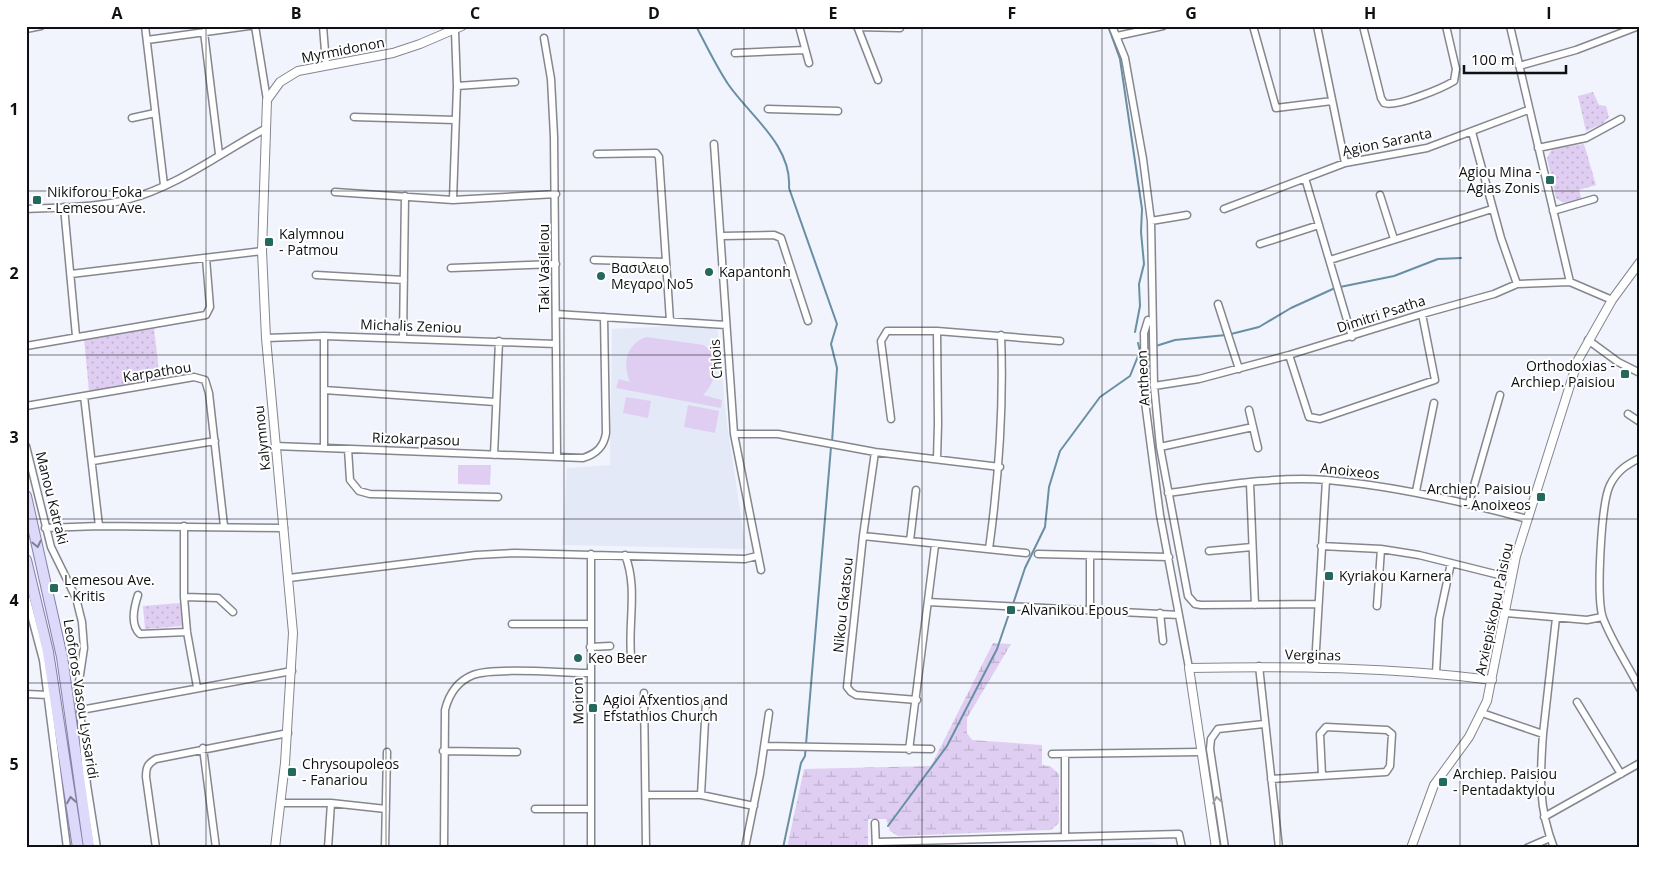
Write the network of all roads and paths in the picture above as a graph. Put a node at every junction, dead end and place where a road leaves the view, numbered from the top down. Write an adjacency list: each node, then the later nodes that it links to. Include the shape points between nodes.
1 (40, 26): 18 (street)
2 (145, 26): 24 (street)
3 (249, 26): 21 (street)
4 (255, 26): 33 (street, Kalymnou)
5 (323, 26): 28 (street)
6 (462, 26): 20 (street, Myrmidonon)
7 (799, 26): 25 (street)
8 (1112, 26): 22 (street, Antheon)
9 (1163, 26): 22 (street)
10 (1253, 26): 34 (street, via 1276,108)
11 (1317, 26): 34 (street)
12 (1363, 26): 13 (street, via 1381,98 1384,103 1391,104 1454,81 1456,69)
13 (1446, 26)
14 (1510, 26): 29 (street)
15 (1639, 26): 19 (street)
16 (857, 27): 17 (street); 30 (street)
17 (900, 28)
18 (26, 29)
19 (1622, 29): 29 (street, via 1576,50)
20 (454, 31): 28 (street, Myrmidonon, via 393,53); 32 (street)
21 (204, 32): 24 (street); 47 (street)
22 (1118, 36): 64 (street, Antheon, via 1129,78)
23 (544, 38): 53 (street, Taki Vasileiou, via 551,79)
24 (147, 40): 38 (street)
25 (806, 50): 26 (street); 27 (street)
26 (735, 53)
27 (810, 63)
28 (326, 64): 33 (street, Myrmidonon, via 286,77)
29 (1519, 66): 36 (street)
30 (878, 80)
31 (515, 82): 32 (street)
32 (457, 86): 42 (street)
33 (267, 100): 43 (street, Kalymnou)
34 (1332, 101): 49 (street)
35 (768, 109): 37 (street)
36 (1528, 110): 44 (street, Agion Saranta); 46 (street)
37 (838, 111)
38 (156, 113): 40 (street); 51 (street)
39 (354, 117): 42 (street)
40 (132, 118)
41 (1621, 119): 46 (street, via 1586,138)
42 (455, 120): 57 (street)
43 (265, 129): 47 (street); 69 (street, Kalymnou)
44 (1472, 132): 49 (street, Agion Saranta, via 1427,148); 60 (street)
45 (714, 144): 66 (street, Chlois)
46 (1538, 148): 62 (street)
47 (219, 154): 51 (street)
48 (597, 154): 73 (street, via 656,153 659,157)
49 (1345, 163): 50 (street, Agion Saranta)
50 (1305, 178): 61 (street, Agion Saranta); 65 (street)
51 (164, 185): 58 (street, via 130,199 98,206)
52 (335, 192): 55 (street)
53 (556, 194): 57 (street); 75 (street, Taki Vasileiou)
54 (1380, 195): 67 (street)
55 (405, 196): 57 (street); 79 (street)
56 (1594, 199): 62 (street)
57 (453, 200)
58 (64, 207): 59 (street); 77 (street)
59 (26, 209)
60 (1492, 209): 67 (street); 81 (street)
61 (1224, 210)
62 (1553, 211): 80 (street)
63 (1187, 215): 64 (street)
64 (1151, 221): 106 (street, Antheon)
65 (1319, 225): 68 (street); 72 (street)
66 (722, 236): 89 (street, via 781,238); 90 (street, Chlois)
67 (1394, 239): 72 (street)
68 (1260, 244)
69 (262, 251): 70 (street); 96 (street, Kalymnou)
70 (206, 258): 77 (street); 92 (street, via 210,306 206,315)
71 (594, 260): 73 (street)
72 (1330, 260): 95 (street)
73 (665, 262): 88 (street)
74 (1640, 262): 82 (street, Arxiepiskopu Paisiou)
75 (556, 264): 76 (street); 84 (street, Taki Vasileiou)
76 (451, 268)
77 (71, 274): 92 (street)
78 (316, 275): 79 (street)
79 (404, 280): 97 (street)
80 (1570, 282): 81 (street, Dimitri Psatha); 82 (street, Dimitri Psatha)
81 (1517, 284): 85 (street, Dimitri Psatha, via 1494,294)
82 (1612, 300): 98 (street, Arxiepiskopu Paisiou)
83 (1218, 304): 104 (street)
84 (556, 314): 86 (street); 101 (street, Taki Vasileiou)
85 (1422, 314): 95 (street, Dimitri Psatha); 103 (street, via 1435,380 1320,419 1309,417)
86 (604, 317): 88 (street); 128 (street, Rizokarpasou, via 606,433 603,444 598,451 586,457)
87 (1148, 320): 161 (street, via 1144,333 1145,402)
88 (670, 321): 90 (street)
89 (808, 321)
90 (726, 325): 118 (street, Chlois)
91 (937, 331): 94 (street); 115 (street, via 891,330 883,335); 130 (street)
92 (76, 336): 102 (street)
93 (324, 336): 96 (street, Michalis Zeniou); 97 (street, Michalis Zeniou); 107 (street)
94 (1001, 336): 100 (street); 132 (street)
95 (1352, 337): 103 (street, Dimitri Psatha)
96 (266, 338): 121 (street, Kalymnou)
97 (403, 338): 99 (street, Michalis Zeniou)
98 (1588, 340): 105 (street, via 1618,362); 141 (street, Arxiepiskopu Paisiou, via 1570,381)
99 (499, 341): 101 (street, Michalis Zeniou); 110 (street)
100 (1060, 341)
101 (556, 344): 128 (street, Taki Vasileiou)
102 (26, 346)
103 (1288, 355): 104 (street, Dimitri Psatha)
104 (1239, 369): 106 (street, Dimitri Psatha, via 1199,380)
105 (1640, 372)
106 (1154, 386): 122 (street, Antheon)
107 (324, 390): 110 (street); 123 (street)
108 (1500, 395): 140 (street)
109 (84, 396): 112 (street, Karpathou); 119 (street, Karpathou, via 200,378 208,385); 131 (street)
110 (495, 402): 127 (street)
111 (1434, 403): 136 (street)
112 (26, 406)
113 (1249, 410): 117 (street)
114 (1628, 414): 116 (street)
115 (890, 419)
116 (1640, 422)
117 (1253, 427): 122 (street); 124 (street)
118 (734, 434): 126 (street, via 778,434); 159 (street, Chlois)
119 (215, 441): 131 (street); 144 (street, Karpathou)
120 (26, 446): 145 (street, Manou Katraki)
121 (275, 446): 123 (street, Rizokarpasou); 146 (street, Kalymnou)
122 (1160, 447): 137 (street, Antheon)
123 (324, 448): 125 (street, Rizokarpasou)
124 (1258, 448)
125 (348, 449): 127 (street, Rizokarpasou); 139 (street, via 350,480 359,491 370,494)
126 (875, 452): 130 (street); 147 (street, Nikou Gkatsou)
127 (494, 455): 128 (street, Rizokarpasou)
128 (557, 456)
129 (1640, 458): 180 (street, via 1622,468 1606,496 1600,591)
130 (937, 459): 132 (street)
131 (93, 461): 142 (street)
132 (1000, 467): 152 (street)
133 (1326, 480): 134 (street, Anoixeos); 136 (street, Anoixeos); 150 (street)
134 (1250, 482): 137 (street, Anoixeos); 151 (street)
135 (916, 490): 148 (street)
136 (1416, 491): 140 (street, Anoixeos)
137 (1168, 493): 172 (street, Antheon, via 1191,601 1201,605)
138 (26, 496): 239 (main road, Leoforos Vasou Lyssaridi, one-way to 239, via 62,657)
139 (498, 497)
140 (1469, 503): 141 (street, Anoixeos)
141 (1527, 519): 166 (street, Arxiepiskopu Paisiou)
142 (99, 526): 143 (street); 145 (street)
143 (184, 526): 144 (street); 169 (street)
144 (224, 526): 146 (street)
145 (46, 528): 204 (street, Manou Katraki, via 57,563 76,598 82,622 84,648 78,688)
146 (284, 528): 165 (street, Kalymnou)
147 (863, 536): 148 (street); 201 (street, Nikou Gkatsou, via 847,686 856,696)
148 (910, 541): 149 (street)
149 (936, 545): 152 (street); 170 (street)
150 (1321, 546): 153 (street); 171 (street)
151 (1252, 547): 154 (street); 172 (street)
152 (989, 549): 155 (street)
153 (1381, 549): 163 (street); 173 (street)
154 (1209, 551)
155 (1026, 553)
156 (590, 554): 158 (street); 165 (street, via 476,555); 183 (street, Moiron)
157 (1038, 554): 160 (street)
158 (625, 555): 159 (street, via 745,559); 188 (street, via 633,587 629,625)
159 (757, 556): 164 (street, Chlois)
160 (1090, 556): 161 (street); 174 (street)
161 (1168, 557): 179 (street)
162 (26, 560): 238 (main road, Leoforos Vasou Lyssaridi, one-way to 162, via 48,652)
163 (1451, 563): 166 (street); 194 (street, via 1439,619)
164 (761, 570)
165 (289, 578): 192 (street, Kalymnou)
166 (1511, 578): 177 (street, Arxiepiskopu Paisiou)
167 (138, 595): 184 (street, via 134,625 140,634)
168 (26, 596): 178 (street)
169 (184, 597): 175 (street, via 218,598); 184 (street)
170 (928, 602): 174 (street); 201 (street)
171 (1318, 604): 172 (street, Antheon); 190 (street)
172 (1255, 605)
173 (1377, 606)
174 (1090, 610): 176 (street)
175 (233, 612)
176 (1160, 612): 179 (street); 185 (street)
177 (1506, 613): 181 (street); 195 (street, Arxiepiskopu Paisiou)
178 (28, 614): 200 (street, via 43,660)
179 (1179, 614): 191 (street)
180 (1602, 616): 181 (street, via 1587,620); 197 (street)
181 (1556, 618): 209 (street)
182 (512, 624): 183 (street)
183 (590, 624): 187 (street, Moiron)
184 (187, 632): 196 (street)
185 (1163, 641)
186 (610, 646): 187 (street)
187 (590, 647): 193 (street, Moiron)
188 (631, 656)
189 (1259, 666): 190 (street, Verginas); 191 (street, Verginas); 207 (street)
190 (1315, 666): 194 (street, Verginas)
191 (1189, 668): 217 (street)
192 (292, 671): 196 (street); 208 (street, Kalymnou)
193 (590, 673): 214 (street, via 486,672 467,678 457,686 447,704); 231 (street, Moiron)
194 (1436, 673): 195 (street, Verginas)
195 (1492, 680): 206 (street, Arxiepiskopu Paisiou)
196 (197, 688): 204 (street)
197 (1640, 688)
198 (644, 693): 224 (street)
199 (26, 694): 200 (street)
200 (48, 695): 237 (street)
201 (916, 700): 213 (street)
202 (706, 702): 225 (street)
203 (1577, 702): 221 (street)
204 (81, 710): 240 (street, Manou Katraki, via 87,785)
205 (769, 713): 210 (street)
206 (1482, 713): 209 (street); 254 (street, Arxiepiskopu Paisiou, via 1434,786)
207 (1264, 724): 223 (street); 252 (street, one-way to 207, via 1211,739 1218,729)
208 (288, 733): 211 (street); 226 (street, Kalymnou)
209 (1542, 734): 232 (street, via 1539,785)
210 (765, 746): 213 (street); 228 (street)
211 (203, 748): 241 (street, via 156,759 146,768); 242 (street)
212 (931, 749): 213 (street)
213 (910, 750)
214 (443, 751): 216 (street); 246 (street)
215 (387, 752): 229 (street)
216 (517, 752)
217 (1201, 752): 219 (street); 251 (street)
218 (1052, 754): 219 (street)
219 (1065, 754): 234 (street)
220 (1640, 763): 221 (street)
221 (1621, 774): 232 (street)
222 (1322, 775): 222 (street, via 1388,771 1392,734 1387,730 1326,727 1320,734); 223 (street)
223 (1270, 779): 253 (street)
224 (646, 795): 225 (street); 248 (street)
225 (701, 796): 228 (street)
226 (281, 803): 227 (street); 243 (street, Kalymnou)
227 (331, 803): 229 (street); 244 (street)
228 (754, 806): 249 (street)
229 (386, 809): 245 (street)
230 (536, 809): 231 (street)
231 (591, 809): 247 (street, Moiron)
232 (1544, 817): 235 (street)
233 (875, 823): 236 (street)
234 (1064, 837): 236 (street); 250 (street, via 1180,834)
235 (1550, 838): 255 (street); 256 (street)
236 (877, 845)
237 (67, 848)
238 (78, 848)
239 (89, 848)
240 (97, 848)
241 (156, 848)
242 (216, 848)
243 (275, 848)
244 (328, 848)
245 (385, 848)
246 (444, 848)
247 (591, 848)
248 (646, 848)
249 (745, 848)
250 (1182, 848)
251 (1216, 848)
252 (1225, 848)
253 (1279, 848)
254 (1411, 848)
255 (1527, 848)
256 (1554, 848)

